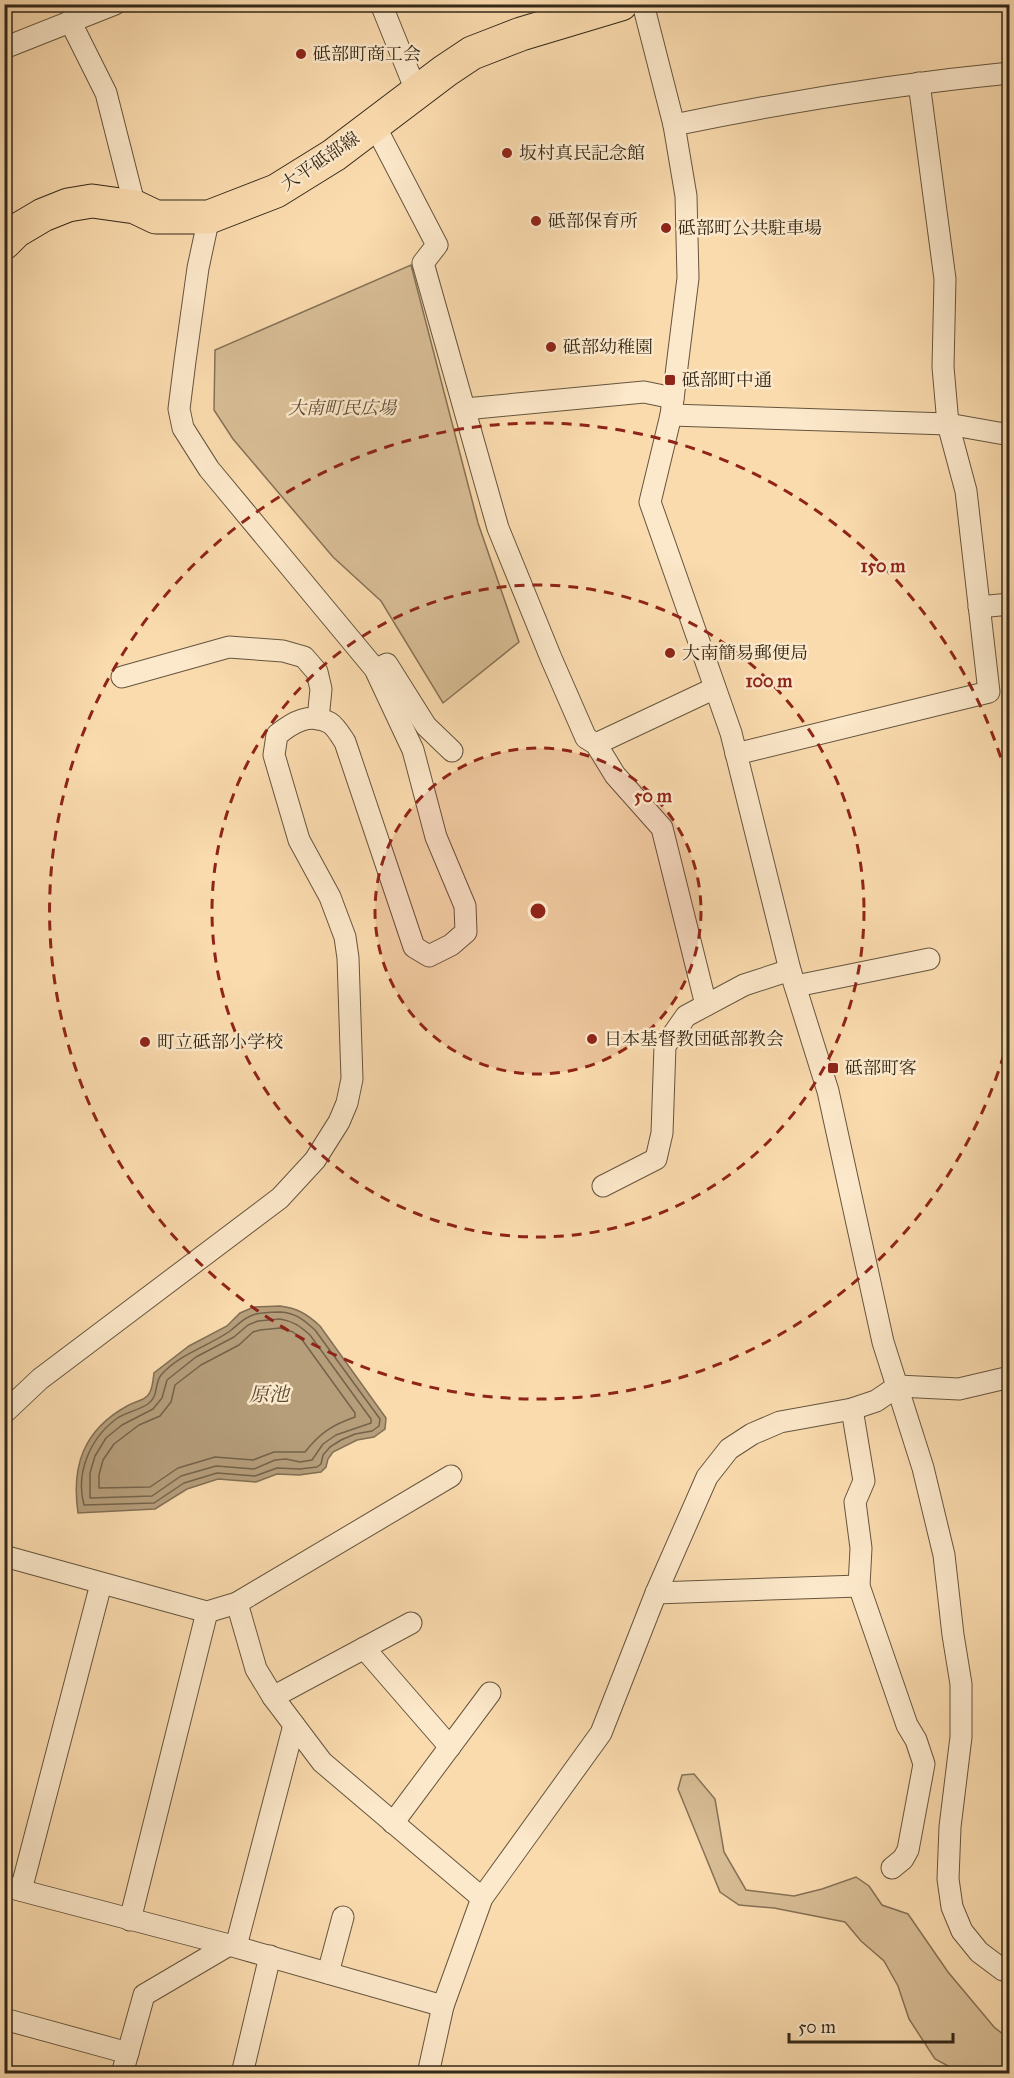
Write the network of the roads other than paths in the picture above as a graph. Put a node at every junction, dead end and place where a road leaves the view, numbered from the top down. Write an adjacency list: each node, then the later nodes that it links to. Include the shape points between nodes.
1 (115, 4): 5 (street)
2 (381, 4): 9 (street)
3 (621, 4): 9 (main road, 大平砥部線, via 472,53)
4 (643, 4): 11 (street)
5 (71, 15): 6 (street); 12 (street, via 106,93)
6 (4, 48)
7 (1005, 78): 8 (street)
8 (919, 83): 11 (street); 17 (street, via 945,279 943,367)
9 (417, 93): 10 (main road, 大平砥部線)
10 (374, 124): 13 (main road, 大平砥部線, via 334,155 276,191); 16 (street, via 437,245 423,263)
11 (674, 125): 15 (street, via 686,196 687,278)
12 (135, 207): 13 (main road, 大平砥部線, via 156,217); 14 (main road, 大平砥部線, via 92,201 68,205)
13 (209, 218): 21 (street, via 198,268 179,409 183,428 209,470)
14 (8, 229)
15 (672, 407): 16 (street, via 644,392); 17 (street); 23 (street, via 650,502)
16 (465, 409): 25 (street, via 498,528 586,738)
17 (948, 424): 18 (street); 20 (street, via 966,491)
18 (1010, 435)
19 (1010, 604): 20 (street)
20 (979, 607): 27 (street, via 989,692)
21 (375, 669): 24 (street, via 413,750 436,837 465,906 466,932 450,945 429,956 414,947 345,742 332,724); 26 (street, via 387,664 426,726)
22 (122, 677): 24 (street, via 229,647 283,651 304,657 317,672 321,689)
23 (715, 688): 25 (street); 27 (street)
24 (318, 720): 35 (street, via 310,717 292,723 278,735 274,755 299,840 330,897 345,937 352,1080 339,1122 315,1160 280,1198 40,1379)
25 (596, 744): 30 (street, via 615,775 662,828)
26 (452, 752)
27 (736, 754): 29 (street)
28 (929, 959): 29 (street)
29 (793, 978): 30 (street, via 744,985); 33 (street, via 828,1091 883,1341)
30 (706, 1005): 31 (street, via 686,1016 665,1046 662,1133 656,1159)
31 (603, 1186)
32 (1010, 1377): 33 (street, via 959,1389)
33 (898, 1386): 34 (street, via 876,1401); 57 (street, via 944,1556 961,1684 961,1737 950,1827 948,1879 952,1907 962,1931 979,1952)
34 (852, 1409): 39 (street, via 864,1481 855,1502 861,1548); 40 (street, via 780,1422 729,1449 707,1477)
35 (4, 1413)
36 (451, 1476): 41 (street)
37 (4, 1556): 38 (street)
38 (101, 1584): 42 (street); 51 (street)
39 (859, 1586): 40 (street); 50 (street, via 924,1764 908,1850)
40 (656, 1593): 52 (street, via 601,1733)
41 (237, 1603): 42 (street); 46 (street, via 256,1669)
42 (207, 1612): 54 (street)
43 (411, 1623): 44 (street)
44 (364, 1648): 46 (street); 48 (street)
45 (490, 1693): 48 (street)
46 (273, 1697): 47 (street)
47 (294, 1725): 49 (street, via 322,1762); 55 (street)
48 (450, 1747): 49 (street)
49 (393, 1823): 52 (street)
50 (892, 1868)
51 (13, 1888): 54 (street)
52 (482, 1898): 59 (street)
53 (343, 1917): 58 (street)
54 (129, 1920): 55 (street)
55 (232, 1946): 56 (street); 61 (street, via 144,1995)
56 (270, 1956): 58 (street); 63 (street)
57 (1010, 1972)
58 (328, 1973): 59 (street)
59 (443, 2006): 64 (street)
60 (4, 2019): 61 (street)
61 (128, 2053): 62 (street)
62 (122, 2073)
63 (242, 2073)
64 (428, 2073)

